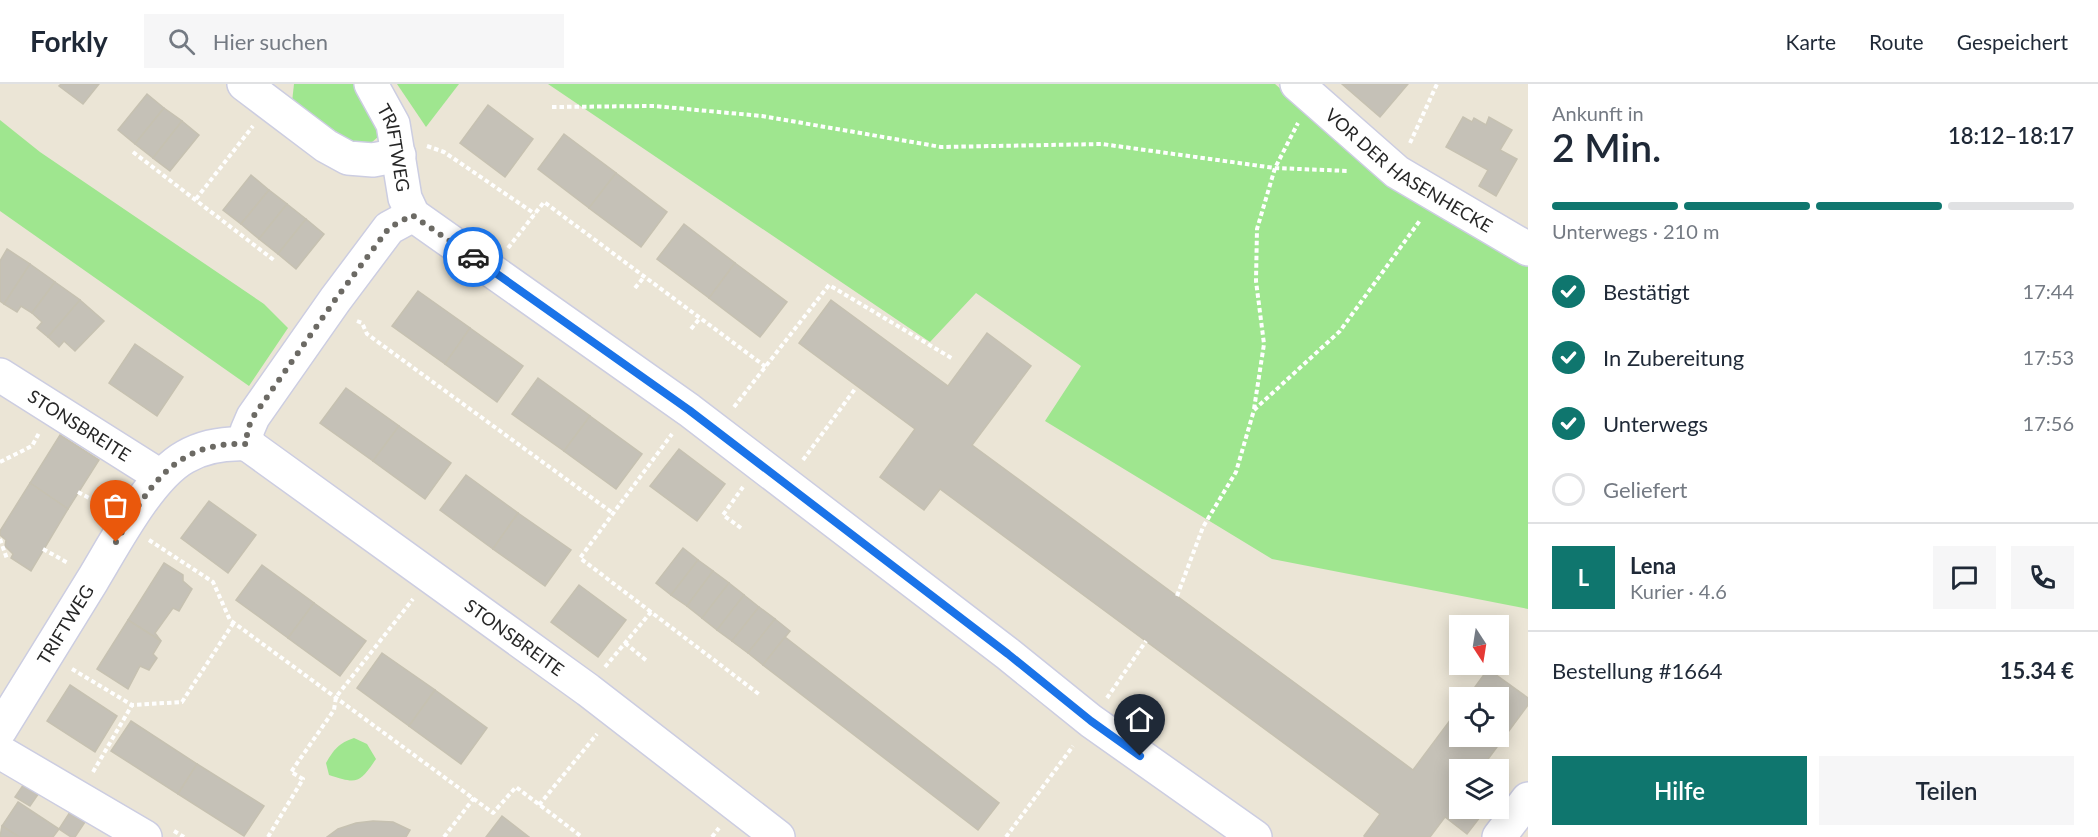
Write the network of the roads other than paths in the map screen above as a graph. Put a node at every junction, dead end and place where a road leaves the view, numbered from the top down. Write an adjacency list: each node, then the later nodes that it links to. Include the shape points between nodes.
1 (244, 84): 4 (street, via 348,158 373,160)
2 (371, 84): 4 (street, TRIFTWEG)
3 (1304, 90): 6 (street, VOR DER HASENHECKE, via 1397,172)
4 (411, 151): 5 (street, TRIFTWEG, via 405,198)
5 (412, 215): 8 (street, TRIFTWEG, via 389,228 331,305 253,417); 15 (street, via 689,410 1091,721)
6 (1528, 249)
7 (0, 375): 9 (street, STONSBREITE)
8 (247, 444): 9 (street, TRIFTWEG, via 207,447 184,457); 14 (street, STONSBREITE, via 588,690 600,724)
9 (160, 476): 10 (street, TRIFTWEG, via 118,517)
10 (0, 730)
11 (0, 752): 13 (street)
12 (1528, 799): 16 (street)
13 (155, 831)
14 (778, 837)
15 (1255, 837)
16 (1499, 837)

